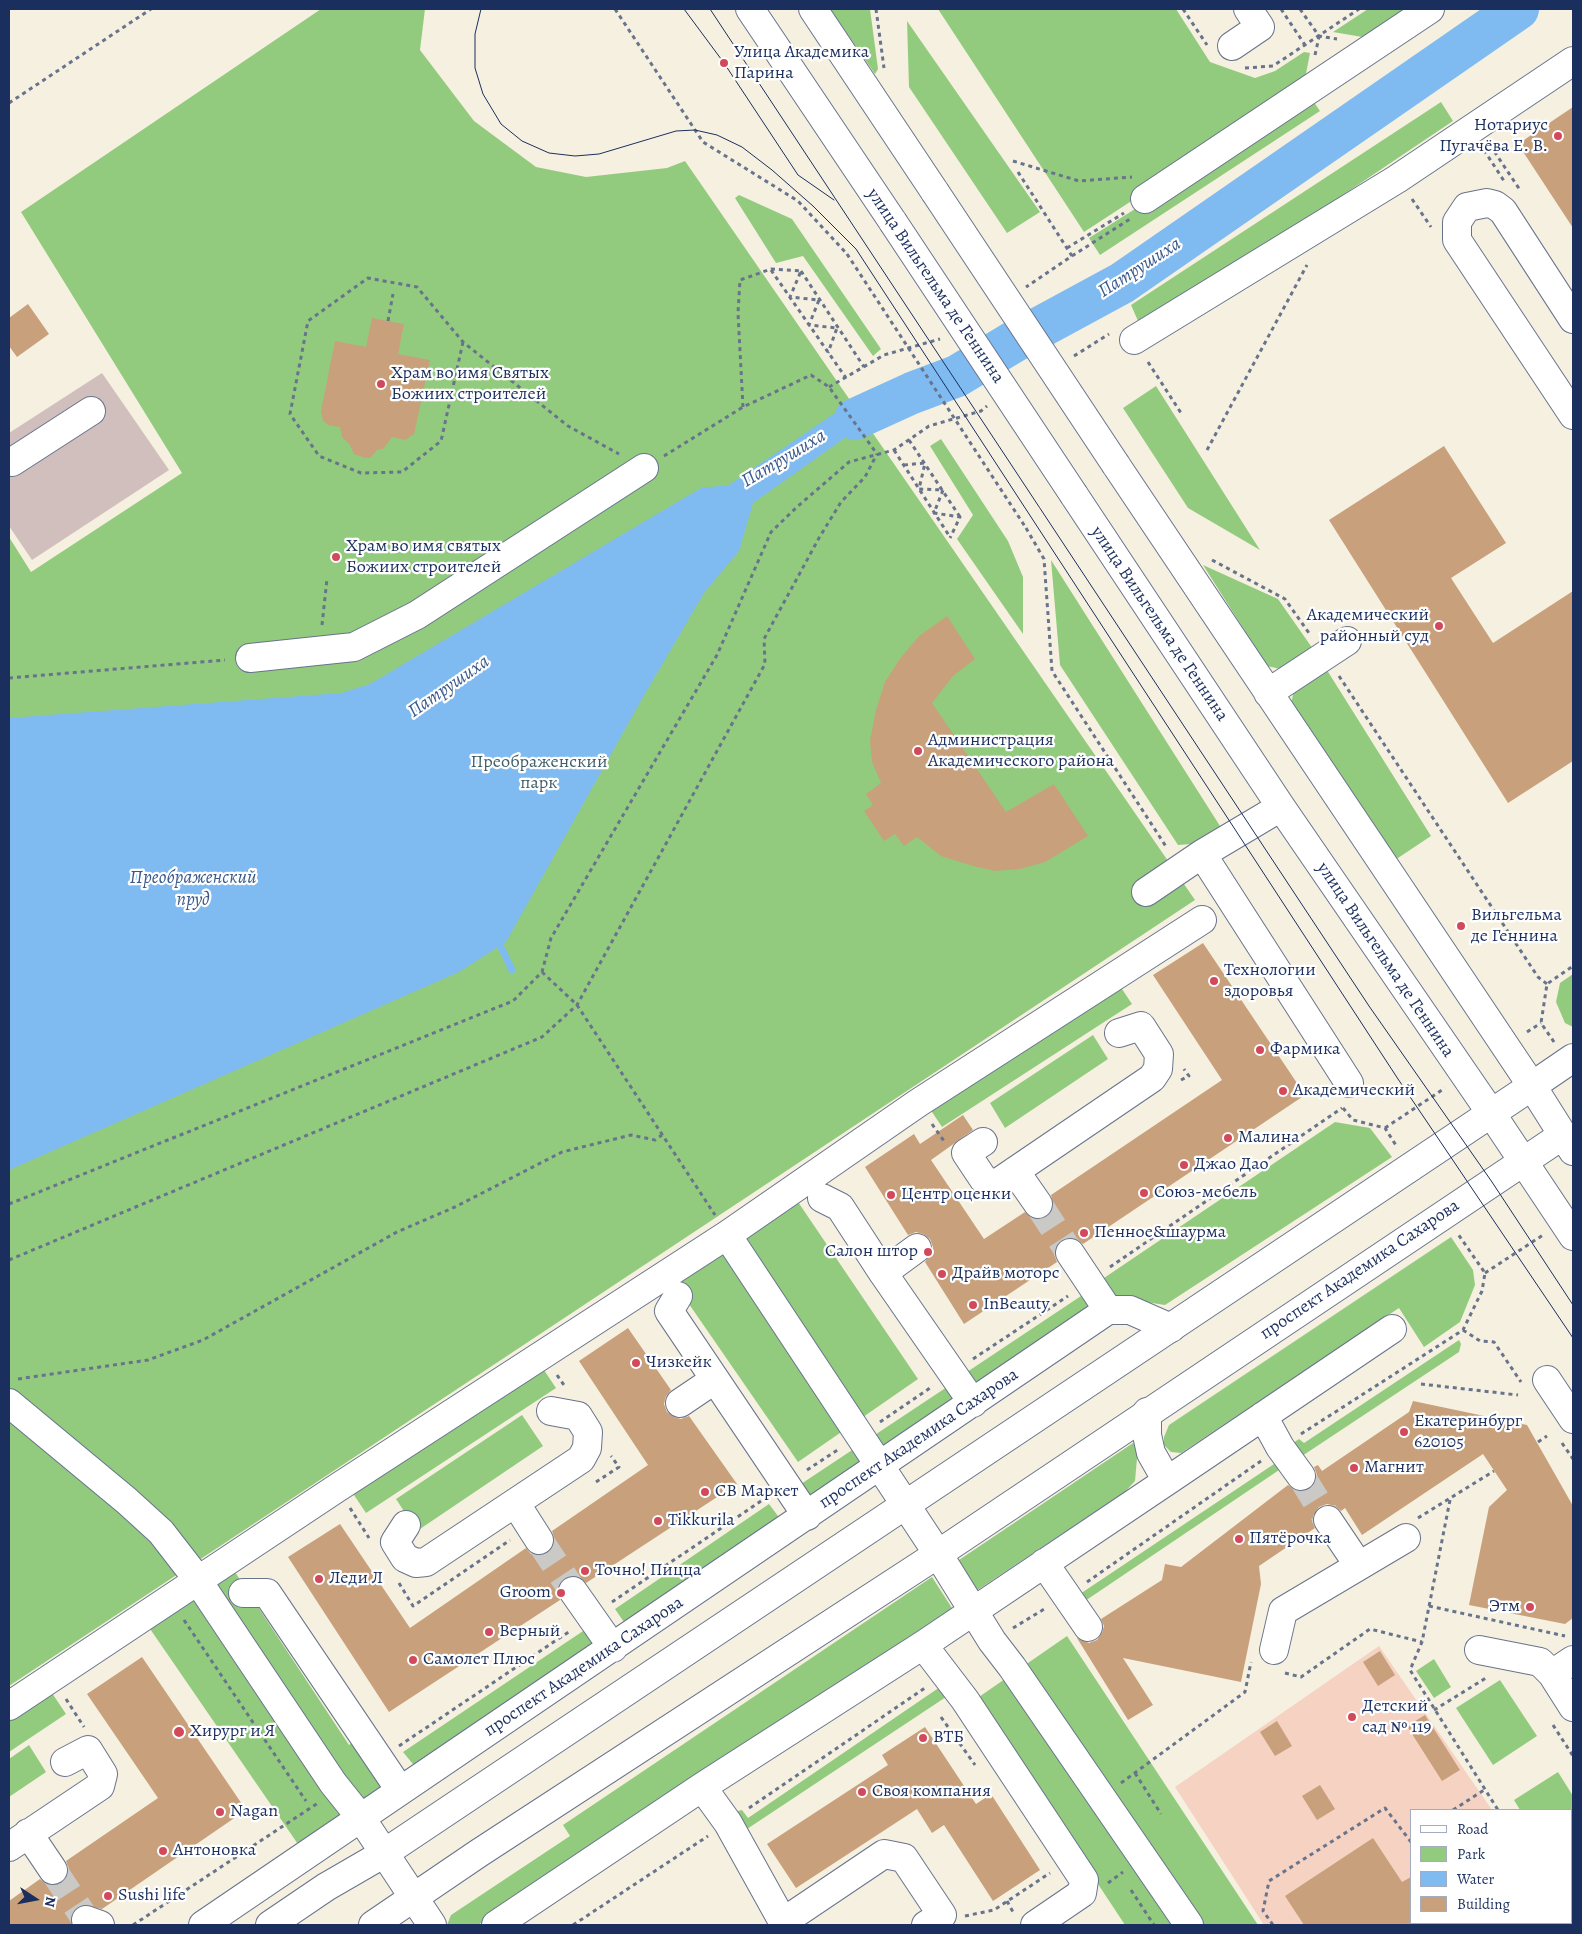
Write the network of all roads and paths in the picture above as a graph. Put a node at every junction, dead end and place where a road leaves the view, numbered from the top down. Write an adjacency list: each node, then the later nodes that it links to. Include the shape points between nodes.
1 (151, 9): 15 (path)
2 (614, 9): 54 (path, bridge, via 703,142 798,201 847,254)
3 (750, 9): 62 (street, улица Вильгельма де Геннина, bridge)
4 (814, 9): 61 (street, bridge)
5 (876, 9): 14 (path)
6 (1248, 9): 12 (street, via 1260,27)
7 (1282, 9): 10 (path)
8 (1300, 9): 11 (path, via 1319,36)
9 (1430, 9): 11 (street)
10 (1305, 45)
11 (1376, 45): 18 (street)
12 (1232, 46)
13 (1573, 61): 32 (street, via 1397,178)
14 (886, 74)
15 (9, 103)
16 (1013, 161): 18 (path, via 1079,181)
17 (1018, 172): 19 (path)
18 (1145, 190): 20 (path); 21 (path, via 1150,206)
19 (1043, 210)
20 (1068, 248)
21 (1072, 256)
22 (1310, 259): 44 (path)
23 (771, 269): 24 (path); 26 (path); 38 (path, via 740,280 738,313)
24 (801, 271): 26 (path); 27 (path)
25 (393, 294): 29 (path)
26 (790, 297): 27 (path); 30 (path)
27 (819, 300): 30 (path); 31 (path)
28 (1573, 319): 41 (street, via 1503,211 1487,203 1467,207 1457,222 1457,240)
29 (388, 321)
30 (809, 325): 31 (path); 34 (path)
31 (837, 328): 34 (path); 35 (path)
32 (1134, 340)
33 (463, 342): 33 (path, via 417,287 368,278 308,321 290,414 319,456 361,474 402,472 441,441); 49 (path, via 568,426)
34 (828, 353): 36 (path)
35 (864, 367)
36 (846, 378)
37 (1161, 381): 40 (path)
38 (743, 407): 45 (path, via 811,375 835,395); 49 (path)
39 (91, 411): 46 (street)
40 (1181, 413)
41 (1573, 415)
42 (909, 440): 47 (path)
43 (894, 450): 48 (path)
44 (1207, 450)
45 (877, 454): 67 (path, via 849,462 771,532 716,655 552,938); 69 (path, via 865,477 841,502 764,639 765,664)
46 (9, 461)
47 (925, 463): 48 (path); 50 (path); 51 (path)
48 (904, 465): 50 (path)
49 (644, 468): 58 (street, via 417,615 354,648)
50 (919, 489): 51 (path); 52 (path)
51 (943, 490): 52 (path); 53 (path)
52 (934, 514): 53 (path); 53 (path, via 950,538)
53 (960, 517)
54 (1026, 528)
55 (1210, 559): 57 (path, via 1285,599)
56 (327, 579): 58 (path)
57 (1336, 648): 61 (street); 68 (path, via 1538,977)
58 (320, 651): 59 (street)
59 (250, 658): 60 (path)
60 (9, 678)
61 (1268, 693): 73 (street)
62 (1281, 807): 63 (street); 75 (street, улица Вильгельма де Геннина)
63 (1202, 854): 64 (street); 74 (street)
64 (1146, 892)
65 (1202, 920): 86 (street, via 918,1103)
66 (1573, 966): 68 (path)
67 (542, 972): 69 (path); 82 (path, via 513,1001)
68 (1547, 984): 70 (path)
69 (577, 1005): 76 (path); 89 (path, via 542,1037)
70 (1541, 1023)
71 (1119, 1033): 80 (street, via 1141,1026 1159,1054 1158,1069 1152,1078)
72 (1573, 1058): 73 (street)
73 (1532, 1086): 75 (street); 77 (street)
74 (1346, 1095): 92 (path)
75 (1491, 1113): 79 (street, улица Вильгельма де Геннина); 95 (street, via 1404,1156)
76 (662, 1135): 86 (path); 102 (path, via 655,1140 631,1135 562,1152 455,1207 397,1232 203,1340 148,1360)
77 (1570, 1138): 79 (street, проспект Академика Сахарова)
78 (983, 1142): 80 (street, via 966,1153 984,1180 996,1184)
79 (1523, 1161): 84 (street, проспект Академика Сахарова); 85 (street, улица Вильгельма де Геннина)
80 (1015, 1171): 83 (street)
81 (822, 1198): 90 (street, via 840,1207)
82 (9, 1204)
83 (1038, 1204)
84 (1444, 1214): 91 (path); 109 (street, проспект Академика Сахарова)
85 (1568, 1228): 91 (path)
86 (727, 1235): 112 (street); 131 (street)
87 (917, 1248): 90 (street)
88 (1070, 1253): 92 (street)
89 (9, 1260)
90 (883, 1273): 99 (street)
91 (1485, 1274): 97 (path, via 1482,1292)
92 (1089, 1282): 94 (street); 99 (path)
93 (678, 1296): 100 (street, via 669,1311)
94 (1108, 1310): 95 (street, via 1130,1310); 107 (street, проспект Академика Сахарова)
95 (1171, 1328): 122 (street)
96 (1392, 1329): 110 (street)
97 (1463, 1330): 98 (path); 115 (path)
98 (1480, 1341)
99 (952, 1374): 107 (street); 112 (path)
100 (714, 1380): 106 (street); 119 (street)
101 (1547, 1380): 111 (street)
102 (9, 1381)
103 (1421, 1384): 104 (path)
104 (1518, 1395)
105 (9, 1403): 131 (street, via 161,1532)
106 (680, 1403)
107 (973, 1403): 116 (street, проспект Академика Сахарова)
108 (551, 1411): 121 (street, via 578,1416 588,1432 588,1448 581,1459)
109 (1148, 1412): 118 (street, via 1147,1435 1151,1454); 128 (street, проспект Академика Сахарова)
110 (1263, 1416): 115 (street); 118 (street)
111 (1573, 1420)
112 (859, 1436): 116 (street); 119 (path)
113 (1547, 1436): 114 (path)
114 (1538, 1442)
115 (1280, 1447): 117 (street); 134 (path)
116 (879, 1466): 122 (street); 123 (street, проспект Академика Сахарова)
117 (1301, 1476)
118 (1167, 1480): 129 (street)
119 (785, 1484): 123 (street); 138 (path)
120 (1450, 1499): 136 (path)
121 (516, 1504): 125 (street, via 426,1562 416,1563 406,1558 395,1542); 127 (street)
122 (905, 1505): 128 (street); 172 (street)
123 (807, 1516): 143 (street, проспект Академика Сахарова)
124 (1328, 1520): 130 (street)
125 (406, 1525)
126 (1406, 1538): 130 (street)
127 (539, 1540)
128 (938, 1554): 137 (street); 175 (street, проспект Академика Сахарова)
129 (1044, 1563): 134 (street); 137 (street)
130 (1359, 1566): 146 (street, via 1283,1611)
131 (197, 1580): 135 (street); 160 (street)
132 (573, 1591): 138 (street)
133 (242, 1593): 156 (street, via 267,1593)
134 (1066, 1597): 139 (street); 140 (path)
135 (170, 1599): 150 (street); 164 (path)
136 (1429, 1606): 141 (path); 145 (path, via 1567,1636)
137 (973, 1611): 140 (street); 142 (street)
138 (591, 1616): 143 (street); 156 (path)
139 (1088, 1627)
140 (992, 1641): 187 (street)
141 (1422, 1642): 146 (path, via 1370,1629 1300,1677); 152 (path, via 1410,1670)
142 (923, 1645): 149 (street); 161 (street)
143 (613, 1648): 162 (street, проспект Академика Сахарова)
144 (1480, 1650): 145 (street, via 1540,1662)
145 (1565, 1658): 151 (street)
146 (1270, 1663): 147 (path)
147 (1251, 1665)
148 (1494, 1673): 152 (path)
149 (947, 1674): 169 (path); 186 (street, via 1084,1880 1082,1893)
150 (9, 1706)
151 (1573, 1707)
152 (1434, 1710): 163 (path)
153 (941, 1717): 158 (path)
154 (1548, 1717): 155 (path)
155 (1573, 1756)
156 (379, 1759): 162 (street)
157 (65, 1762): 170 (street, via 88,1750 103,1774 100,1786)
158 (979, 1771)
159 (1135, 1773): 167 (path)
160 (335, 1786): 168 (street); 178 (path)
161 (702, 1787): 169 (street); 183 (street)
162 (400, 1790): 168 (street, проспект Академика Сахарова)
163 (1484, 1790): 165 (path); 166 (path)
164 (306, 1801)
165 (1455, 1809)
166 (1497, 1809)
167 (1161, 1814)
168 (360, 1818): 172 (street); 179 (street, проспект Академика Сахарова)
169 (728, 1823): 177 (street); 184 (path)
170 (18, 1840): 174 (street)
171 (1410, 1840): 188 (path, via 1385,1808 1269,1881 1263,1911)
172 (384, 1854): 175 (street); 180 (street, via 326,1887)
173 (1044, 1865): 176 (path, via 1050,1873 994,1910)
174 (53, 1870)
175 (414, 1898): 181 (street, проспект Академика Сахарова); 182 (street)
176 (959, 1917)
177 (782, 1924): 185 (street, via 884,1854 904,1858 942,1915)
178 (134, 1925)
179 (202, 1925)
180 (270, 1925)
181 (373, 1925)
182 (432, 1925)
183 (496, 1925)
184 (574, 1925)
185 (926, 1925)
186 (1035, 1925)
187 (1189, 1925)
188 (1273, 1925)

